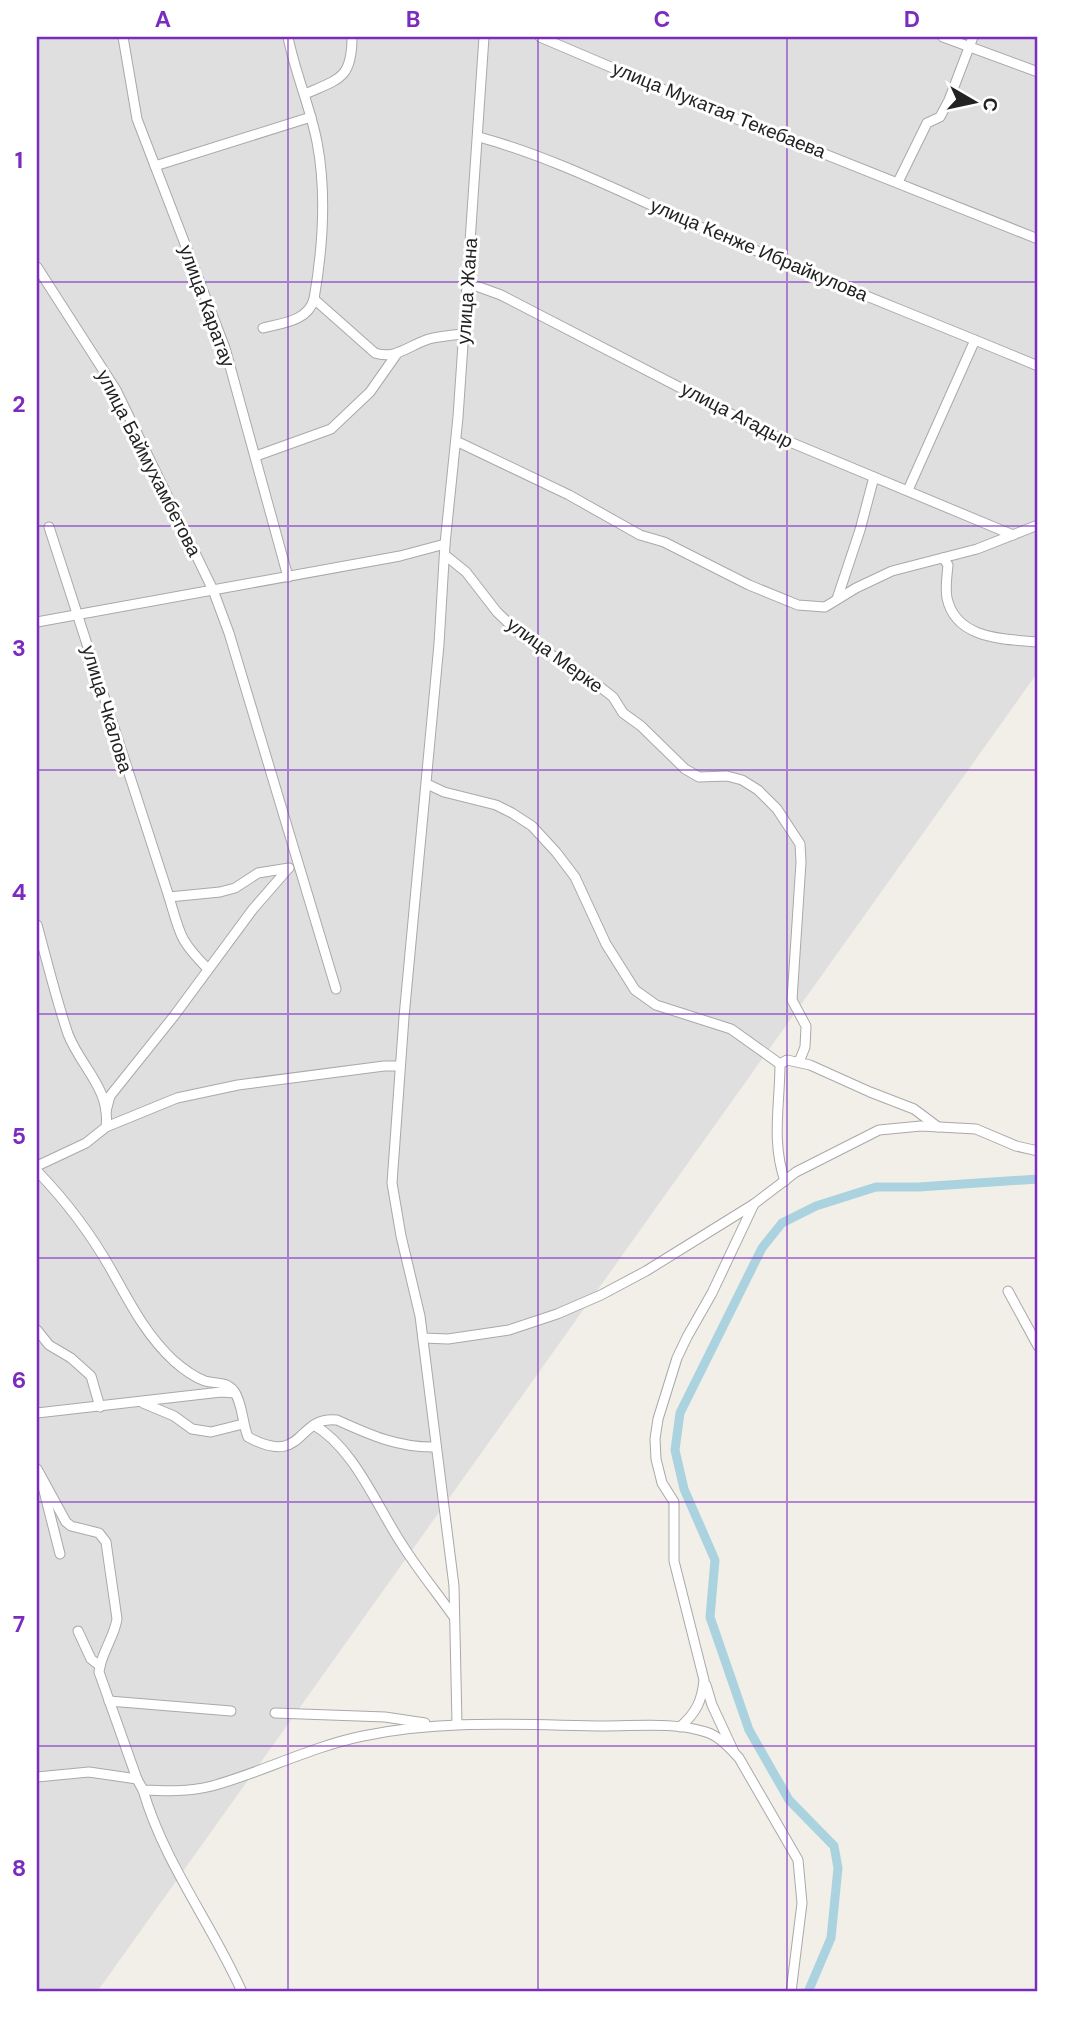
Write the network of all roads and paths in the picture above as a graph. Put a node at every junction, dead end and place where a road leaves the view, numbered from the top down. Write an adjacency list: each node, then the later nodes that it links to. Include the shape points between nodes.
1 (123, 37): 12 (street, улица Каратау, via 137,119)
2 (288, 37): 9 (street)
3 (352, 37): 9 (street, via 346,72)
4 (484, 37): 11 (street, улица Жана)
5 (540, 37): 13 (street, улица Мукатая Текебаева)
6 (943, 37): 7 (street)
7 (971, 41): 8 (street); 13 (street, via 940,117 927,123)
8 (1038, 72)
9 (305, 94): 10 (street)
10 (311, 117): 12 (street); 17 (street, via 324,215)
11 (479, 137): 16 (street, улица Жана); 20 (street, улица Кенже Ибрайкулова, via 618,190)
12 (155, 166): 24 (street, улица Каратау, via 225,348)
13 (898, 182): 14 (street, улица Мукатая Текебаева)
14 (1038, 239)
15 (37, 267): 34 (street, улица Баймухамбетова, via 116,390)
16 (468, 283): 19 (street, улица Жана); 25 (street, улица Агадыр, via 513,301 766,432)
17 (314, 299): 18 (street, via 309,312 300,318); 21 (street, via 375,353)
18 (264, 328)
19 (464, 334): 21 (street, via 432,338); 23 (street, улица Жана)
20 (975, 340): 22 (street, улица Кенже Ибрайкулова); 26 (street)
21 (396, 355): 24 (street, via 370,392 331,429)
22 (1038, 366)
23 (456, 441): 30 (street, улица Жана); 35 (street, via 640,535 798,605 825,607)
24 (256, 456): 33 (street, улица Каратау)
25 (874, 477): 26 (street, улица Агадыр); 35 (street)
26 (908, 490): 29 (street, улица Агадыр)
27 (1038, 525): 29 (street)
28 (49, 527): 36 (street, улица Чкалова)
29 (1013, 535): 32 (street)
30 (444, 544): 31 (street, улица Жана); 33 (street)
31 (446, 555): 39 (street, улица Жана); 46 (street, улица Мерке, via 523,637 613,697 623,713 685,769 699,777 742,780 777,809 800,844 792,1000 807,1035)
32 (943, 558): 35 (street, via 892,571); 38 (street, via 948,565 947,597 959,622 972,632)
33 (288, 577): 34 (street)
34 (213, 590): 36 (street); 40 (street, улица Баймухамбетова)
35 (836, 600)
36 (79, 614): 37 (street); 42 (street, улица Чкалова)
37 (37, 622)
38 (1038, 642)
39 (427, 784): 47 (street, via 496,805 532,826 575,877 606,944 635,990 656,1005 731,1029); 48 (street, улица Жана)
40 (298, 863): 41 (street); 45 (street, улица Баймухамбетова)
41 (289, 868): 42 (street, via 258,873 220,892); 44 (street)
42 (167, 894): 44 (street, улица Чкалова, via 178,934)
43 (37, 925): 49 (street, via 69,1035 97,1082)
44 (208, 969): 49 (street, via 110,1096)
45 (336, 989)
46 (799, 1062): 47 (street); 51 (street, via 914,1109)
47 (780, 1064): 54 (street, via 776,1137)
48 (400, 1066): 50 (street, via 238,1085 177,1098); 58 (street, улица Жана, via 393,1199)
49 (106, 1111): 50 (street)
50 (106, 1127): 53 (street, via 86,1143)
51 (938, 1127): 52 (street, via 976,1129); 54 (street, via 879,1130)
52 (1038, 1151)
53 (37, 1168): 60 (street, via 95,1244 152,1337 190,1373 226,1384)
54 (785, 1181): 55 (street)
55 (754, 1204): 58 (street, via 646,1270 557,1314 509,1330); 72 (street, via 677,1358 654,1438 662,1483 674,1502 674,1561)
56 (1008, 1291): 59 (street)
57 (37, 1330): 62 (street, via 91,1376)
58 (423, 1338): 66 (street, улица Жана)
59 (1038, 1346)
60 (235, 1393): 61 (street); 64 (street)
61 (141, 1402): 62 (street); 64 (street, via 192,1429 211,1432)
62 (100, 1407): 63 (street)
63 (37, 1413)
64 (243, 1424): 65 (street, via 248,1437 274,1447 289,1446)
65 (314, 1425): 66 (street, via 337,1420 382,1440); 69 (street, via 330,1434 346,1453)
66 (436, 1447): 69 (street, улица Жана)
67 (38, 1472): 68 (street); 71 (street, via 66,1521 99,1533 106,1542 117,1619)
68 (60, 1554)
69 (454, 1618): 76 (street, улица Жана)
70 (78, 1631): 71 (street, via 91,1659)
71 (100, 1666): 73 (street)
72 (704, 1680): 78 (street, via 695,1713); 79 (street)
73 (109, 1702): 74 (street); 81 (street)
74 (231, 1711)
75 (275, 1713): 77 (street, via 385,1717)
76 (457, 1724): 77 (street); 78 (street)
77 (438, 1725): 82 (street, via 361,1736 210,1786)
78 (680, 1727): 79 (street, via 710,1733)
79 (734, 1752): 84 (street, via 798,1860 802,1903)
80 (37, 1777): 81 (street, via 89,1772)
81 (137, 1779): 82 (street)
82 (143, 1790): 83 (street, via 173,1863)
83 (242, 1992)
84 (791, 1992)

